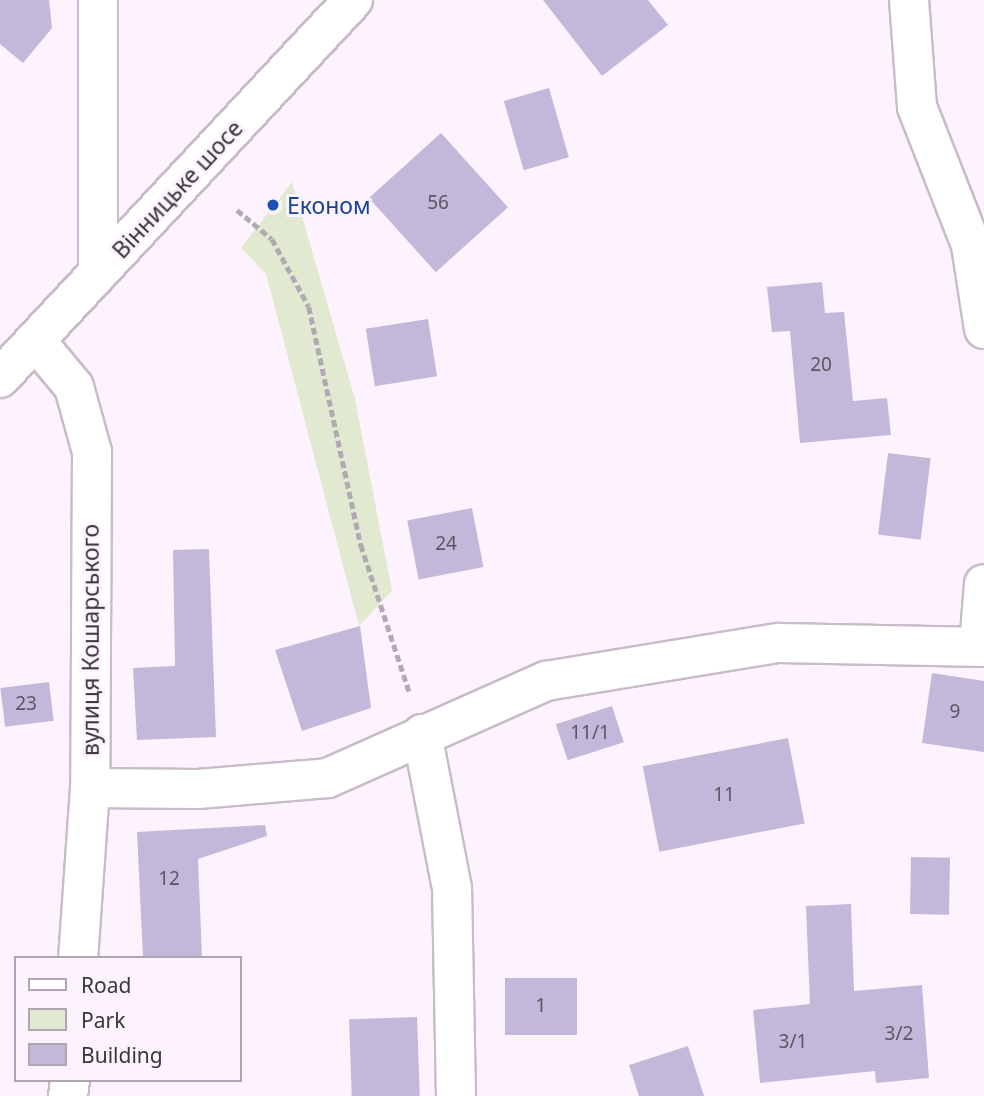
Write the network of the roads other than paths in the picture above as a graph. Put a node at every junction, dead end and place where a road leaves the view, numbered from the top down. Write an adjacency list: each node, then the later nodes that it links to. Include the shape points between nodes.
1 (97, 0): 4 (street)
2 (353, 0): 4 (street, Вінницьке шосе)
3 (909, 0): 5 (street, via 917,107 971,245)
4 (98, 273): 6 (street, Вінницьке шосе)
5 (984, 329)
6 (35, 340): 7 (street, Вінницьке шосе); 11 (street, вулиця Кошарського, via 74,387 92,452)
7 (0, 377)
8 (984, 584): 9 (street)
9 (982, 647): 10 (street, via 779,643 545,681)
10 (422, 734): 11 (street, via 328,778 198,789); 13 (street, via 452,888)
11 (90, 788): 12 (street, вулиця Кошарського)
12 (78, 956)
13 (456, 1096)

